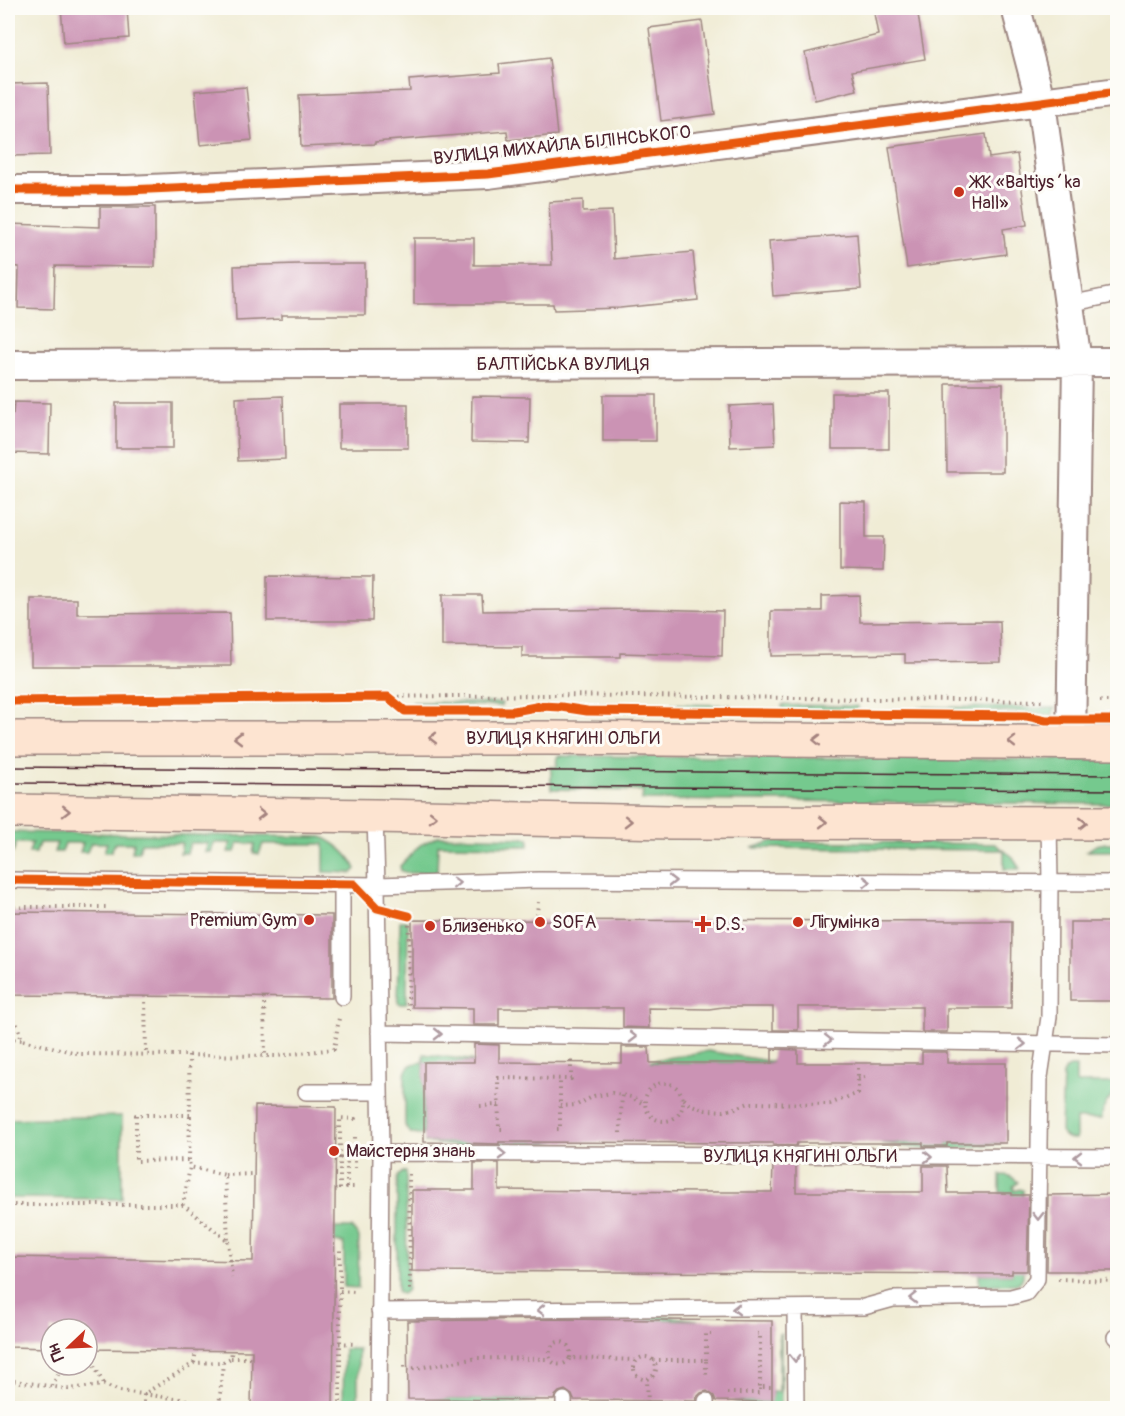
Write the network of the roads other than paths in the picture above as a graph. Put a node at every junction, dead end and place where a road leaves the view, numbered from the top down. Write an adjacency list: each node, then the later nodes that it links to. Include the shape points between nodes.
1 (1016, 8): 3 (street)
2 (1118, 92): 3 (street, ВУЛИЦЯ МИХАЙЛА БІЛІНСЬКОГО)
3 (1041, 103): 4 (street, ВУЛИЦЯ МИХАЙЛА БІЛІНСЬКОГО, via 488,174 127,190); 6 (street)
4 (8, 190)
5 (1118, 294): 6 (lane)
6 (1069, 304): 7 (street)
7 (1077, 362): 8 (street, БАЛТІЙСЬКА ВУЛИЦЯ); 9 (street, БАЛТІЙСЬКА ВУЛИЦЯ); 11 (street)
8 (1118, 362)
9 (8, 365)
10 (8, 738): 11 (main road, ВУЛИЦЯ КНЯГИНІ ОЛЬГИ, one-way to 10)
11 (1071, 742): 12 (main road, ВУЛИЦЯ КНЯГИНІ ОЛЬГИ)
12 (1118, 743)
13 (8, 811): 14 (main road, one-way to 14)
14 (375, 816): 15 (main road, one-way to 15, via 670,822); 21 (lane)
15 (1049, 822): 16 (main road, one-way to 16); 18 (lane)
16 (1118, 823)
17 (8, 880): 20 (lane)
18 (1050, 883): 19 (lane); 21 (lane, one-way to 18, via 538,880); 24 (lane)
19 (1118, 883)
20 (342, 884): 21 (lane); 22 (lane)
21 (377, 885): 23 (lane)
22 (342, 997)
23 (379, 1033): 24 (lane, one-way to 24); 27 (lane)
24 (1045, 1044): 25 (lane); 30 (lane, via 1040,1077)
25 (1118, 1045)
26 (306, 1092): 27 (lane)
27 (380, 1092): 28 (lane)
28 (381, 1153): 30 (lane, ВУЛИЦЯ КНЯГИНІ ОЛЬГИ, one-way to 30, via 841,1149); 32 (lane)
29 (1117, 1153): 30 (lane, ВУЛИЦЯ КНЯГИНІ ОЛЬГИ, one-way to 30)
30 (1039, 1157): 31 (lane, one-way to 31, via 1037,1279 1026,1293 1011,1297 893,1299 864,1307)
31 (795, 1308): 32 (lane, one-way to 32); 34 (lane, one-way to 34)
32 (379, 1311): 33 (lane)
33 (379, 1408)
34 (796, 1408)

